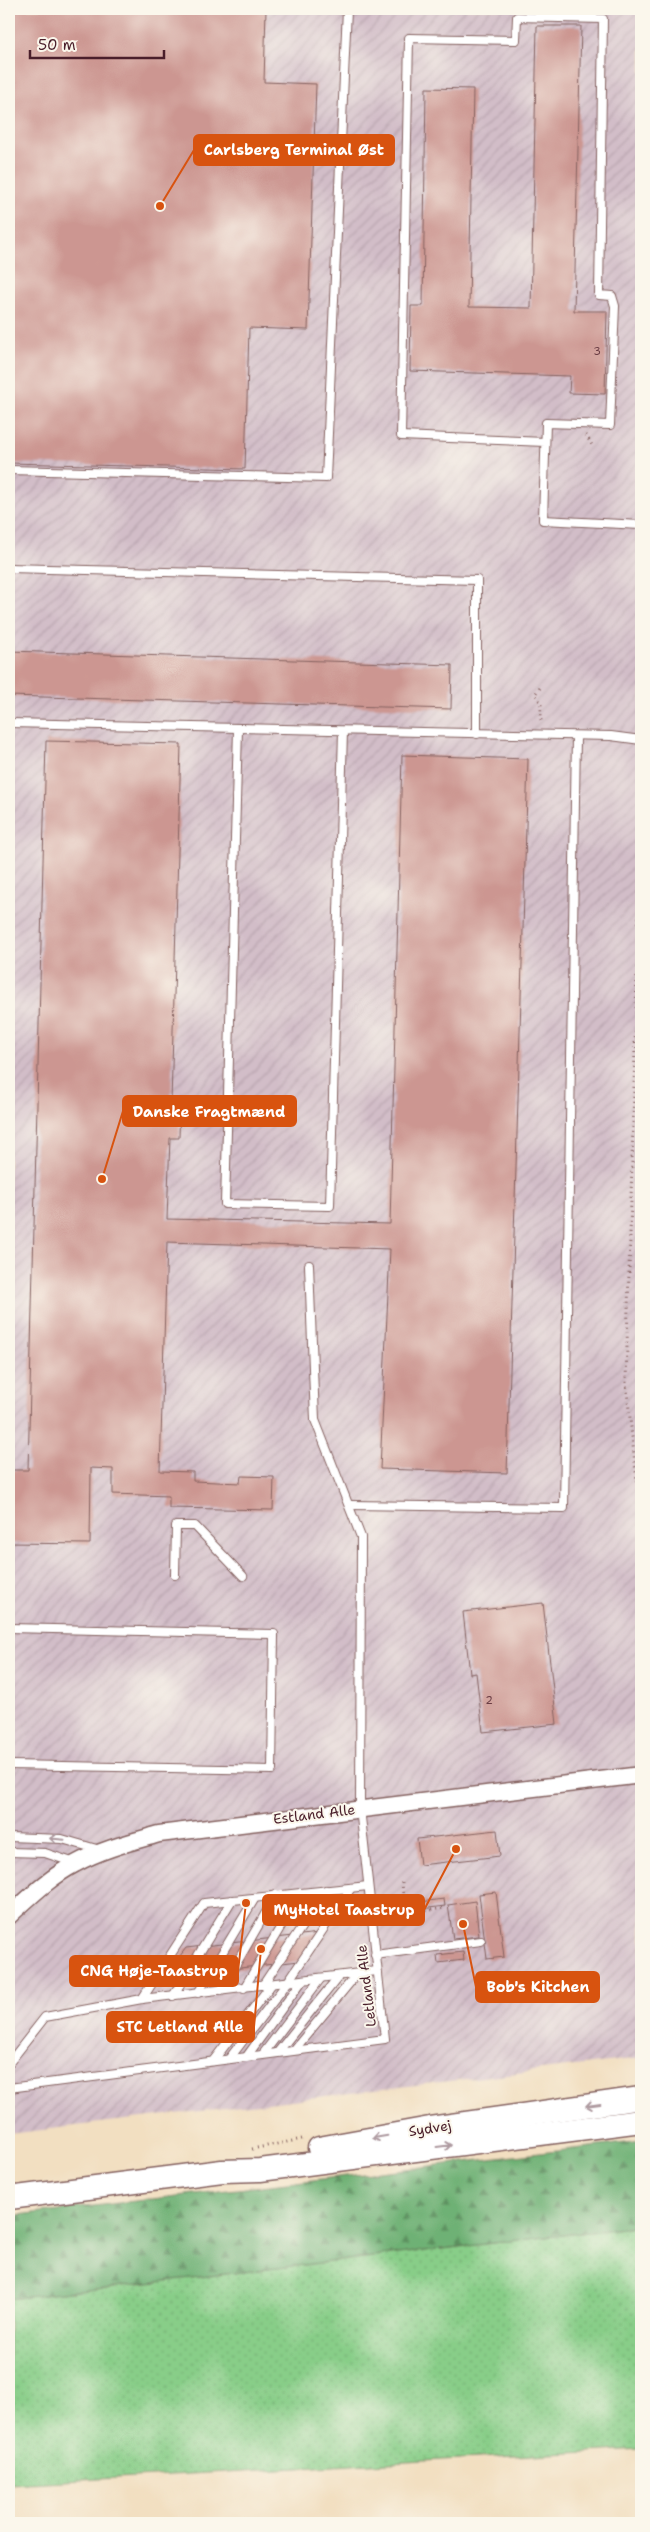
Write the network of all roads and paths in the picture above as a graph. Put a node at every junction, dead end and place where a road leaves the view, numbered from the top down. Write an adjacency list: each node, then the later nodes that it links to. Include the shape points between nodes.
1 (347, 9): 3 (lane, via 326,478)
2 (545, 442): 2 (lane, via 401,436 409,38 516,40 517,17 603,20 599,295 612,296 615,306 610,425 546,423); 4 (lane, via 543,520)
3 (9, 470)
4 (641, 525)
5 (9, 568): 10 (lane, via 478,580)
6 (540, 688): 11 (path, via 535,694 541,702)
7 (9, 723): 8 (lane)
8 (238, 729): 9 (lane); 9 (lane, via 225,1204 330,1206)
9 (343, 731): 10 (lane)
10 (477, 734): 11 (lane)
11 (541, 735): 12 (lane)
12 (576, 736): 13 (lane); 16 (lane, via 564,1508)
13 (641, 740)
14 (641, 827): 17 (path, via 626,1382)
15 (309, 1265): 16 (lane, Letland Alle, via 315,1420)
16 (349, 1505): 23 (lane, Letland Alle, via 361,1537)
17 (641, 1518)
18 (175, 1575): 19 (lane, via 176,1526 195,1526)
19 (244, 1576)
20 (9, 1628): 21 (lane, via 274,1634 272,1770)
21 (9, 1765)
22 (641, 1775): 23 (street, Estland Alle)
23 (360, 1808): 25 (street, Estland Alle, via 160,1834); 29 (lane, Letland Alle)
24 (9, 1837): 25 (lane, one-way to 24, via 62,1839)
25 (104, 1851): 27 (street, Estland Alle)
26 (9, 1852): 27 (lane, via 45,1853)
27 (76, 1863): 37 (street, Estland Alle, via 44,1884)
28 (402, 1882): 36 (path, via 410,1913)
29 (368, 1886): 30 (lane); 39 (lane, Letland Alle)
30 (351, 1888): 31 (lane); 45 (lane)
31 (326, 1890): 32 (lane); 46 (lane)
32 (301, 1893): 33 (lane); 47 (lane)
33 (276, 1896): 34 (lane); 48 (lane)
34 (254, 1898): 35 (lane); 49 (lane)
35 (232, 1900): 50 (lane); 51 (lane, via 204,1903)
36 (445, 1908)
37 (9, 1916)
38 (481, 1941): 39 (lane)
39 (375, 1955): 40 (lane, Letland Alle)
40 (377, 1971): 41 (lane); 52 (lane, Letland Alle, via 385,2039)
41 (356, 1974): 42 (lane); 52 (lane)
42 (338, 1976): 43 (lane); 53 (lane)
43 (321, 1978): 44 (lane); 54 (lane)
44 (302, 1981): 45 (lane); 55 (lane)
45 (287, 1983): 46 (lane); 56 (lane)
46 (267, 1985): 47 (lane); 57 (lane)
47 (244, 1988): 48 (lane)
48 (221, 1990): 49 (lane)
49 (198, 1993): 50 (lane)
50 (173, 1996): 51 (lane)
51 (142, 1999): 58 (lane, via 45,2017)
52 (294, 2050): 53 (lane, Letland Alle)
53 (278, 2052): 54 (lane, Letland Alle)
54 (263, 2054): 55 (lane, Letland Alle)
55 (247, 2056): 56 (lane, Letland Alle)
56 (229, 2058): 57 (lane, Letland Alle)
57 (213, 2061): 59 (lane, Letland Alle)
58 (9, 2064)
59 (9, 2088)
60 (641, 2098): 62 (main road, Sydvej, one-way to 62, via 430,2128 258,2159)
61 (641, 2121): 62 (main road, Sydvej, one-way to 61, via 260,2170)
62 (222, 2171): 63 (main road, Sydvej)
63 (9, 2198)

